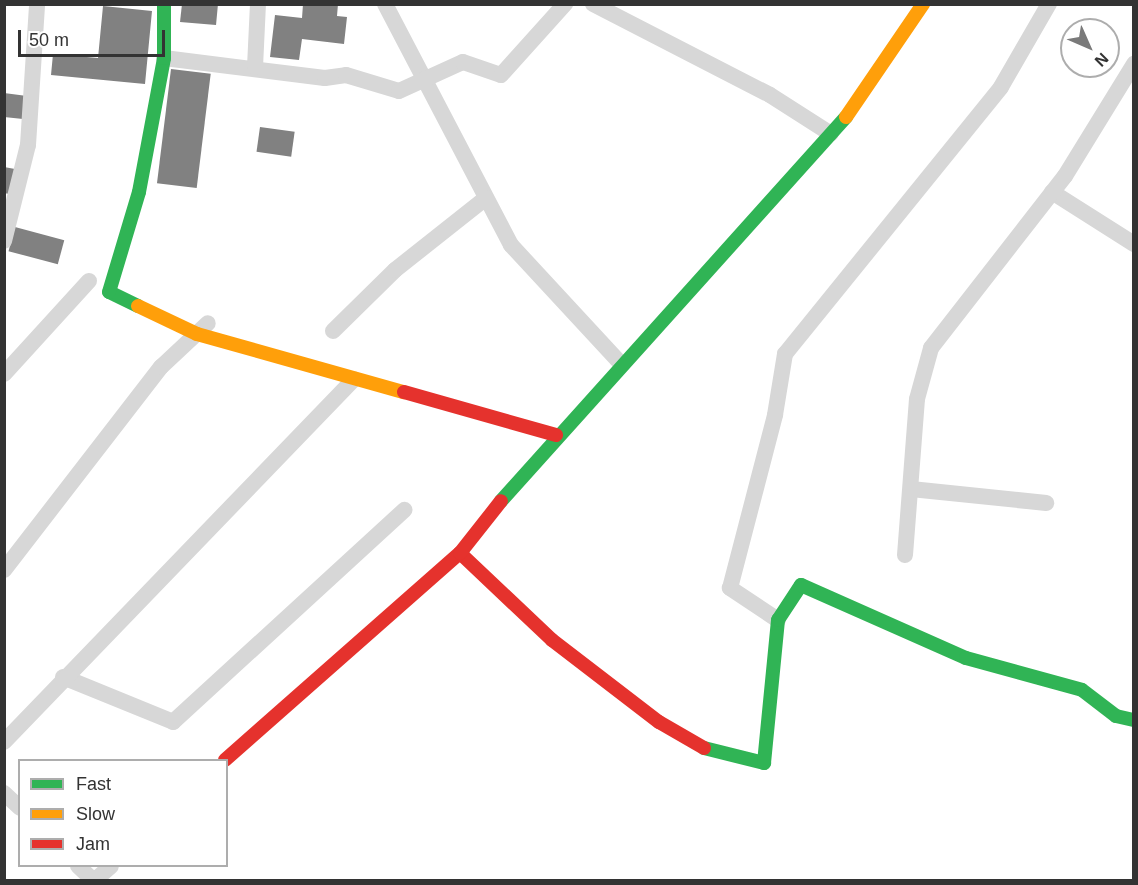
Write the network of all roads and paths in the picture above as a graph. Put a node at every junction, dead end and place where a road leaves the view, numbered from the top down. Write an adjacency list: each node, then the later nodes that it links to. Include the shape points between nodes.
1 (37, 4): 16 (street, via 28,146)
2 (164, 4): 9 (street)
3 (258, 4): 11 (street)
4 (385, 4): 12 (street)
5 (565, 4): 12 (street, via 501,75 463,62)
6 (593, 4): 13 (street, via 770,95)
7 (1049, 4): 31 (street, via 1001,87 785,354 775,415 730,588)
8 (922, 5): 13 (street)
9 (164, 58): 11 (street); 19 (street, via 139,192 109,292)
10 (1134, 64): 14 (street)
11 (255, 67): 12 (street, via 326,78 346,75 399,91)
12 (425, 81): 15 (street)
13 (831, 134): 21 (street)
14 (1052, 192): 17 (street); 25 (street, via 931,348 917,399)
15 (486, 198): 20 (street, via 395,270); 21 (street, via 511,245)
16 (4, 241)
17 (1134, 244)
18 (89, 281): 22 (street)
19 (202, 328): 23 (street); 30 (street, via 161,368)
20 (333, 331)
21 (622, 365): 24 (street)
22 (4, 374)
23 (354, 379): 24 (street); 32 (street)
24 (556, 435): 28 (street)
25 (911, 489): 26 (street); 29 (street)
26 (1046, 503)
27 (404, 510): 32 (street, via 173,722)
28 (460, 553): 31 (street, via 552,640 659,722 716,755 764,763); 35 (street)
29 (905, 555)
30 (4, 570)
31 (778, 620): 33 (street, via 801,585 966,658 1082,690 1116,716)
32 (63, 676): 34 (street)
33 (1134, 720)
34 (4, 742)
35 (226, 759)
36 (4, 793): 37 (street)
37 (18, 806)
38 (80, 867): 39 (street)
39 (101, 876)

